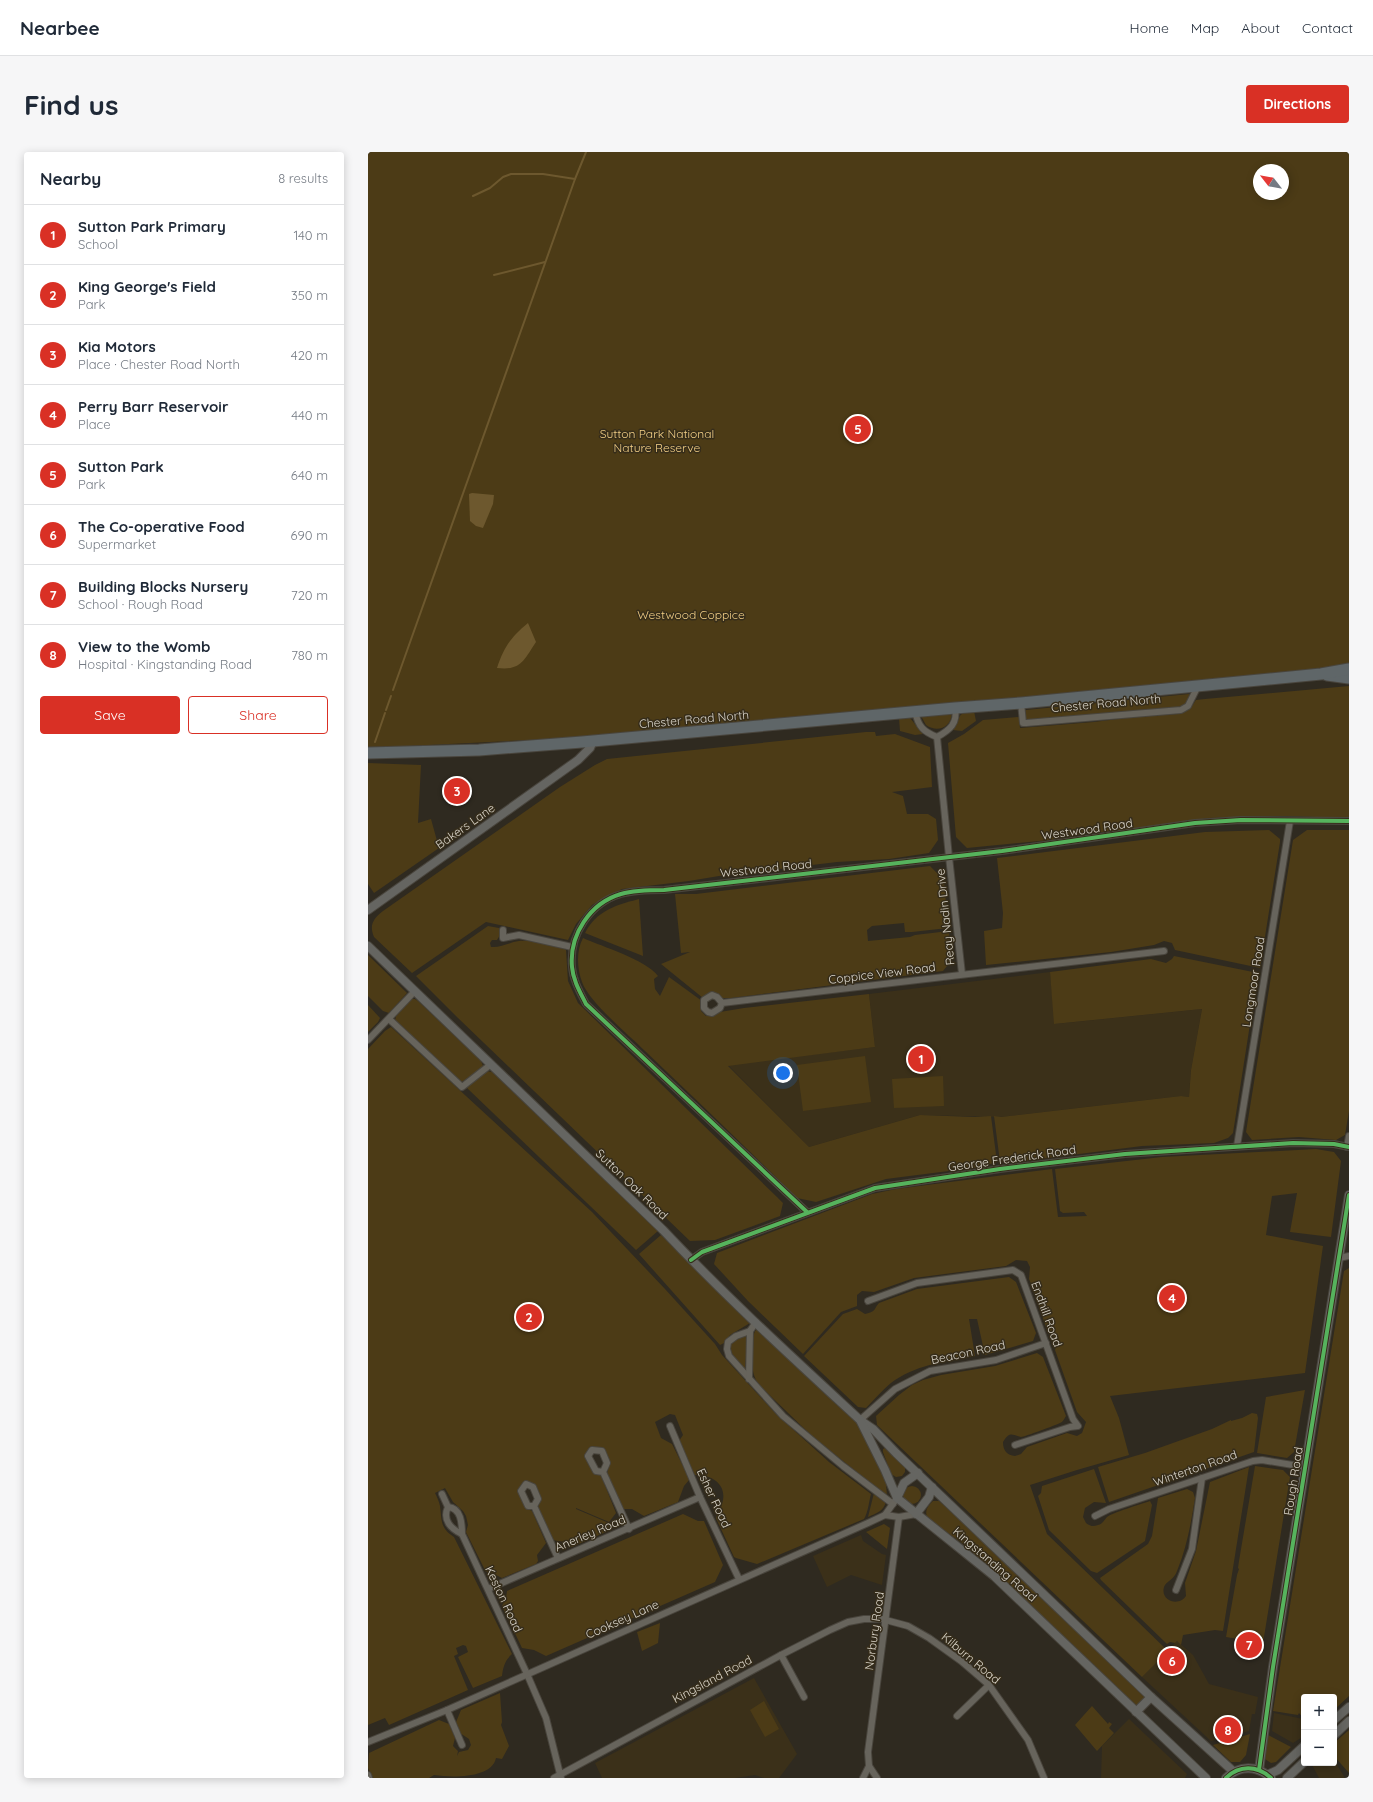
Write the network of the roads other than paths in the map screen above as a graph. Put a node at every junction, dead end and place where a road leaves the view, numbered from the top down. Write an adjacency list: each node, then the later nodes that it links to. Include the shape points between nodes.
1 (1349, 669): 2 (highway, Chester Road North)
2 (1321, 674): 3 (highway, Chester Road North); 4 (highway, Chester Road North)
3 (1349, 678)
4 (1198, 686): 5 (highway, Chester Road North); 5 (street, Chester Road North, via 1188,706 1181,710 1026,724 1022,721)
5 (1021, 703): 6 (highway, Chester Road North)
6 (955, 708): 7 (highway, Chester Road North); 8 (street, via 954,724 947,732)
7 (915, 712): 8 (street, via 919,727); 9 (highway, Chester Road North)
8 (937, 737): 13 (street, Reay Nadin Drive)
9 (587, 742): 10 (highway, Chester Road North, via 479,750); 14 (main road, Bakers Lane, via 588,751 578,760)
10 (368, 753)
11 (1290, 821): 12 (street, Westwood Road); 13 (street, Westwood Road, via 1241,820 1195,823); 26 (street, Longmoor Road)
12 (1349, 822)
13 (949, 857): 17 (street, Westwood Road, via 621,894 606,900 591,912 582,924); 19 (street, Reay Nadin Drive)
14 (368, 910)
15 (503, 930): 17 (street, via 500,939 519,934)
16 (368, 946): 20 (main road, Sutton Oak Road)
17 (572, 947): 29 (street, Westwood Road, via 572,967 577,986 586,1004)
18 (1164, 951): 19 (street, Coppice View Road)
19 (962, 974): 21 (street, Coppice View Road)
20 (414, 992): 22 (street); 24 (main road, Sutton Oak Road)
21 (722, 1003)
22 (389, 1019): 23 (street); 24 (street, via 462,1087)
23 (368, 1040)
24 (490, 1065): 32 (main road, Sutton Oak Road)
25 (1349, 1136): 27 (street)
26 (1237, 1146): 27 (street, George Frederick Road, via 1300,1143); 29 (street, George Frederick Road, via 1124,1154 883,1186)
27 (1348, 1147)
28 (1349, 1195): 31 (main road, Rough Road)
29 (807, 1212): 32 (street, George Frederick Road, via 702,1252)
30 (1349, 1256): 31 (street)
31 (1339, 1258): 41 (main road, Rough Road)
32 (692, 1260): 34 (main road, Sutton Oak Road)
33 (868, 1301): 36 (street, Endhill Road, via 917,1283 1013,1270 1021,1275)
34 (756, 1322): 35 (street); 38 (main road, Kingstanding Road)
35 (750, 1331): 37 (street); 37 (street, Kingstanding Road, via 728,1342 727,1349 729,1356)
36 (1046, 1342): 38 (street, Beacon Road, via 996,1360 930,1371 895,1390); 40 (street, Endhill Road, via 1073,1419 1070,1426)
37 (749, 1379): 48 (street, Kingstanding Road, via 783,1416 843,1466)
38 (860, 1420): 43 (main road, Kingstanding Road, via 873,1429); 48 (main road, Kingstanding Road, via 885,1470)
39 (670, 1426): 47 (street, Esher Road)
40 (1014, 1445)
41 (1305, 1467): 44 (street, Winterton Road, via 1262,1460); 79 (main road, Rough Road)
42 (603, 1472): 55 (street)
43 (918, 1473): 45 (main road, Kingstanding Road); 48 (main road, via 904,1483)
44 (1202, 1478): 53 (street, Winterton Road); 60 (street, via 1192,1549)
45 (932, 1486): 51 (main road, via 929,1497); 66 (main road, Kingstanding Road)
46 (442, 1494): 50 (street, Keston Road)
47 (700, 1497): 55 (street, Anerley Road); 58 (street, Esher Road)
48 (895, 1501): 51 (main road, Kingstanding Road); 52 (street)
49 (534, 1506): 57 (street)
50 (448, 1507): 56 (street, Keston Road, via 457,1511 462,1521); 56 (street, Keston Road, via 445,1512 447,1521 452,1528)
51 (916, 1514): 54 (street); 69 (main road, Kingstanding Road, via 994,1576)
52 (885, 1515): 54 (street); 58 (street, Cooksey Lane)
53 (1095, 1516)
54 (899, 1517): 61 (street, Norbury Road)
55 (629, 1529): 57 (street, Anerley Road)
56 (462, 1534): 59 (street, Keston Road)
57 (558, 1558): 59 (street, Anerley Road)
58 (739, 1579): 63 (street, Cooksey Lane)
59 (488, 1589): 63 (street, Keston Road)
60 (1176, 1590)
61 (886, 1621): 62 (street, Kingsland Road, via 864,1619 848,1622); 64 (street, Kilburn Road, via 908,1626 929,1638); 78 (street, Norbury Road, via 868,1752)
62 (781, 1655): 65 (street); 83 (street, Kingsland Road)
63 (527, 1674): 68 (street, Cooksey Lane); 83 (street, Keston Road, via 546,1718)
64 (989, 1685): 70 (street); 87 (street, Kilburn Road, via 1028,1740)
65 (804, 1697)
66 (1152, 1697): 69 (main road); 80 (main road, Kingstanding Road)
67 (1349, 1707): 71 (main road)
68 (447, 1710): 74 (street, Cooksey Lane); 75 (street)
69 (1136, 1712): 88 (main road, Kingstanding Road)
70 (957, 1716)
71 (1337, 1717)
72 (1349, 1721): 73 (main road)
73 (1337, 1731)
74 (368, 1742)
75 (462, 1745)
76 (1301, 1749): 82 (main road)
77 (1301, 1765): 90 (main road)
78 (869, 1766): 85 (street); 86 (street)
79 (1258, 1770): 80 (main road, via 1246,1768); 82 (main road)
80 (1234, 1772): 89 (main road)
81 (368, 1775): 84 (street)
82 (1269, 1776)
83 (559, 1777)
84 (370, 1778)
85 (862, 1778)
86 (877, 1778)
87 (1044, 1778)
88 (1206, 1778)
89 (1226, 1778)
90 (1287, 1778)

